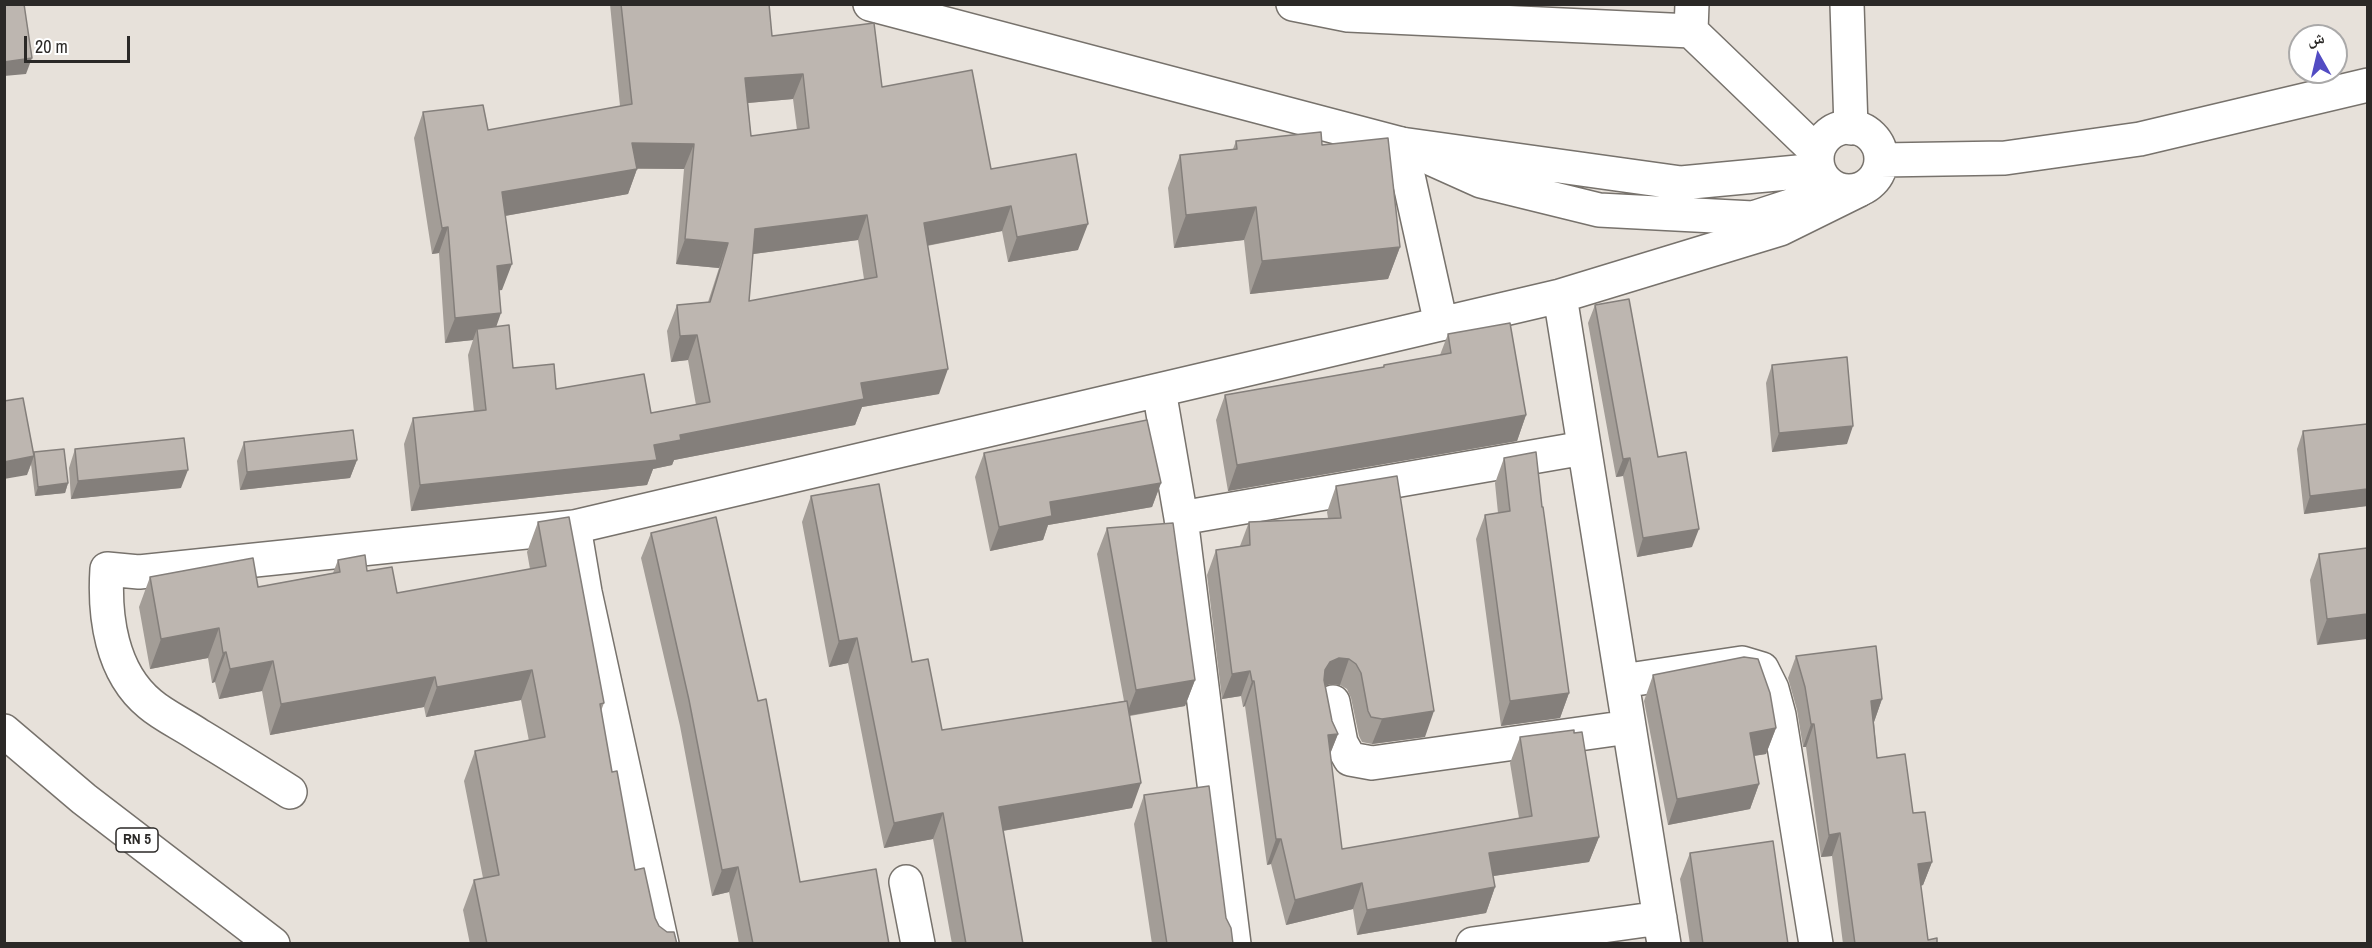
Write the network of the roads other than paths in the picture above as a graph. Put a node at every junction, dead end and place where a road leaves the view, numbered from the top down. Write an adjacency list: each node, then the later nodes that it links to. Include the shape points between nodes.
1 (870, 4): 8 (main road)
2 (1293, 4): 4 (main road)
3 (1847, 4): 7 (main road)
4 (1348, 10): 5 (main road)
5 (1691, 18): 10 (main road)
6 (2367, 85): 9 (main road, via 2140,139 2005,158)
7 (1851, 128): 9 (main road, via 1869,134 1880,150); 10 (main road, via 1827,136)
8 (1401, 144): 10 (main road, via 1681,183); 12 (main road)
9 (1881, 160): 10 (main road, via 1875,178)
10 (1833, 175): 11 (main road, via 1780,229)
11 (1560, 296): 12 (main road); 14 (main road)
12 (1441, 324): 13 (main road)
13 (1159, 390): 15 (main road); 16 (main road)
14 (1584, 448): 15 (main road); 17 (main road)
15 (1181, 518): 27 (main road)
16 (574, 527): 21 (main road, via 139,572 107,569 111,630 117,660 128,679 150,704); 25 (main road)
17 (1622, 681): 19 (main road); 29 (main road, via 1742,663 1761,669 1779,715)
18 (1333, 702): 19 (main road, via 1341,743 1350,759 1372,763)
19 (1629, 727): 23 (main road)
20 (4, 731): 24 (main road, RN 5, via 84,799)
21 (290, 792)
22 (906, 882): 26 (main road)
23 (1662, 931): 28 (main road)
24 (273, 944)
25 (662, 944)
26 (918, 944)
27 (1234, 944)
28 (1473, 944)
29 (1816, 944)

